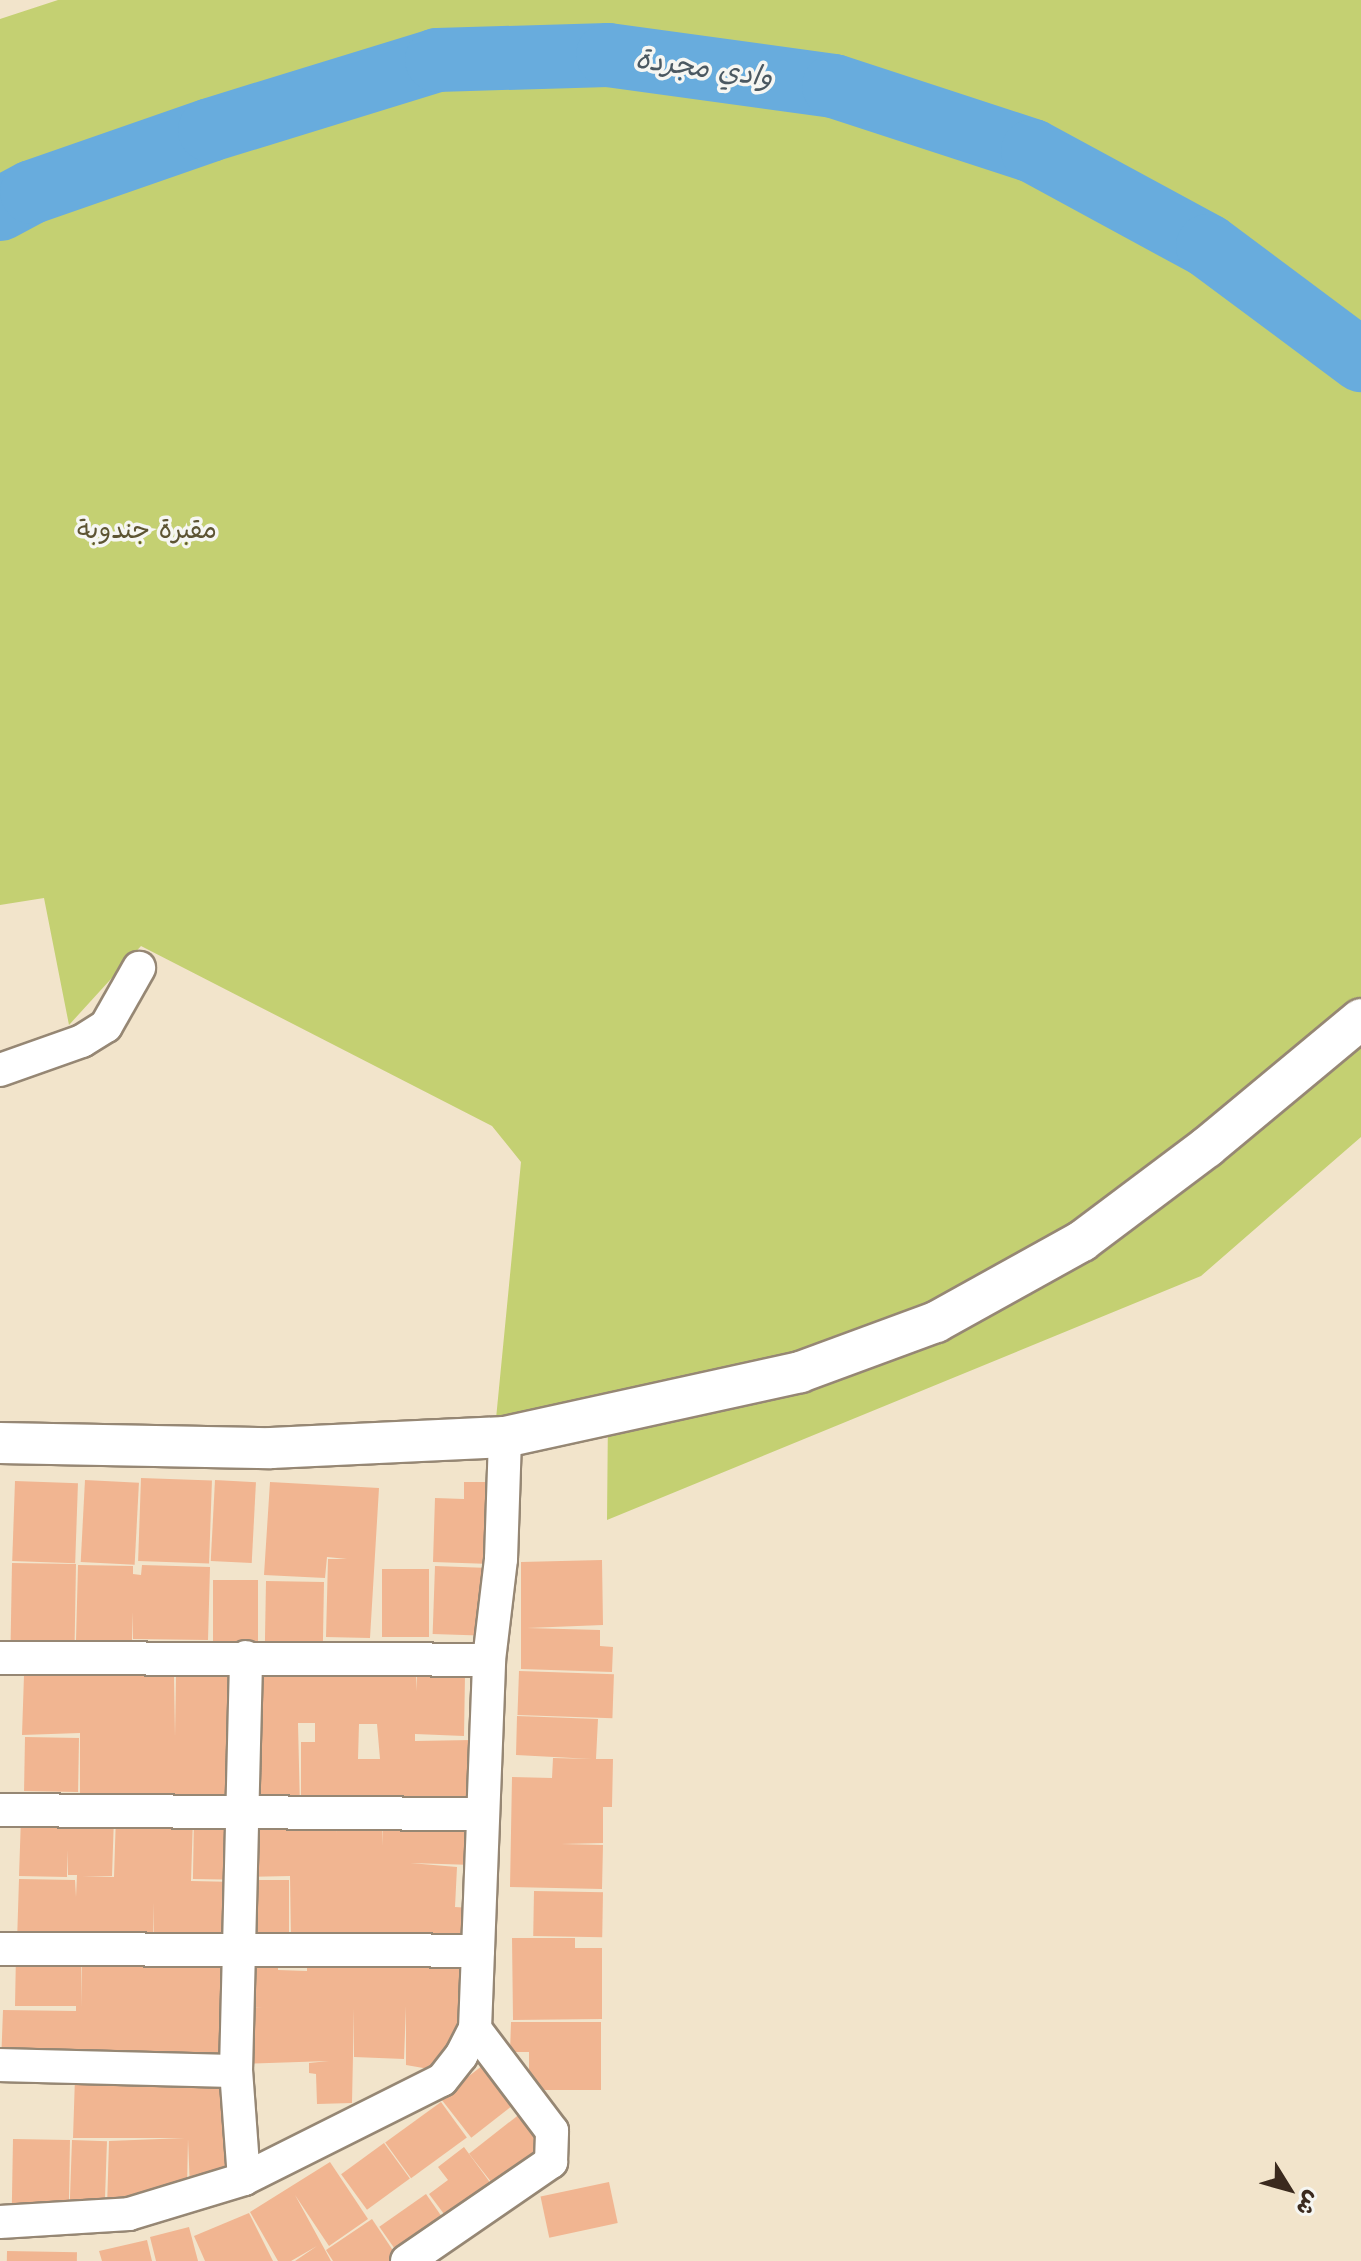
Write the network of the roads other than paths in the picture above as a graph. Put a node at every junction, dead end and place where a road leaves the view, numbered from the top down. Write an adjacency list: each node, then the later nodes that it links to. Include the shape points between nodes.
1 (139, 968): 3 (street, via 106,1026 82,1041)
2 (1361, 1019): 4 (street, via 1207,1147 1082,1241 936,1322 787,1376)
3 (0, 1070)
4 (505, 1437): 5 (street, via 271,1448); 8 (street, via 501,1559)
5 (0, 1443)
6 (246, 1657): 7 (street); 8 (street); 10 (street)
7 (0, 1658)
8 (489, 1660): 11 (street)
9 (0, 1810): 10 (street)
10 (239, 1812): 11 (street); 13 (street)
11 (482, 1814): 14 (street)
12 (0, 1949): 13 (street)
13 (237, 1950): 14 (street); 17 (street)
14 (478, 1951): 15 (street)
15 (475, 2029): 18 (street, via 442,2080); 20 (street, via 552,2131 551,2162)
16 (0, 2065): 17 (street)
17 (236, 2071): 18 (street)
18 (244, 2179): 19 (street, via 129,2214)
19 (0, 2222)
20 (407, 2261)

